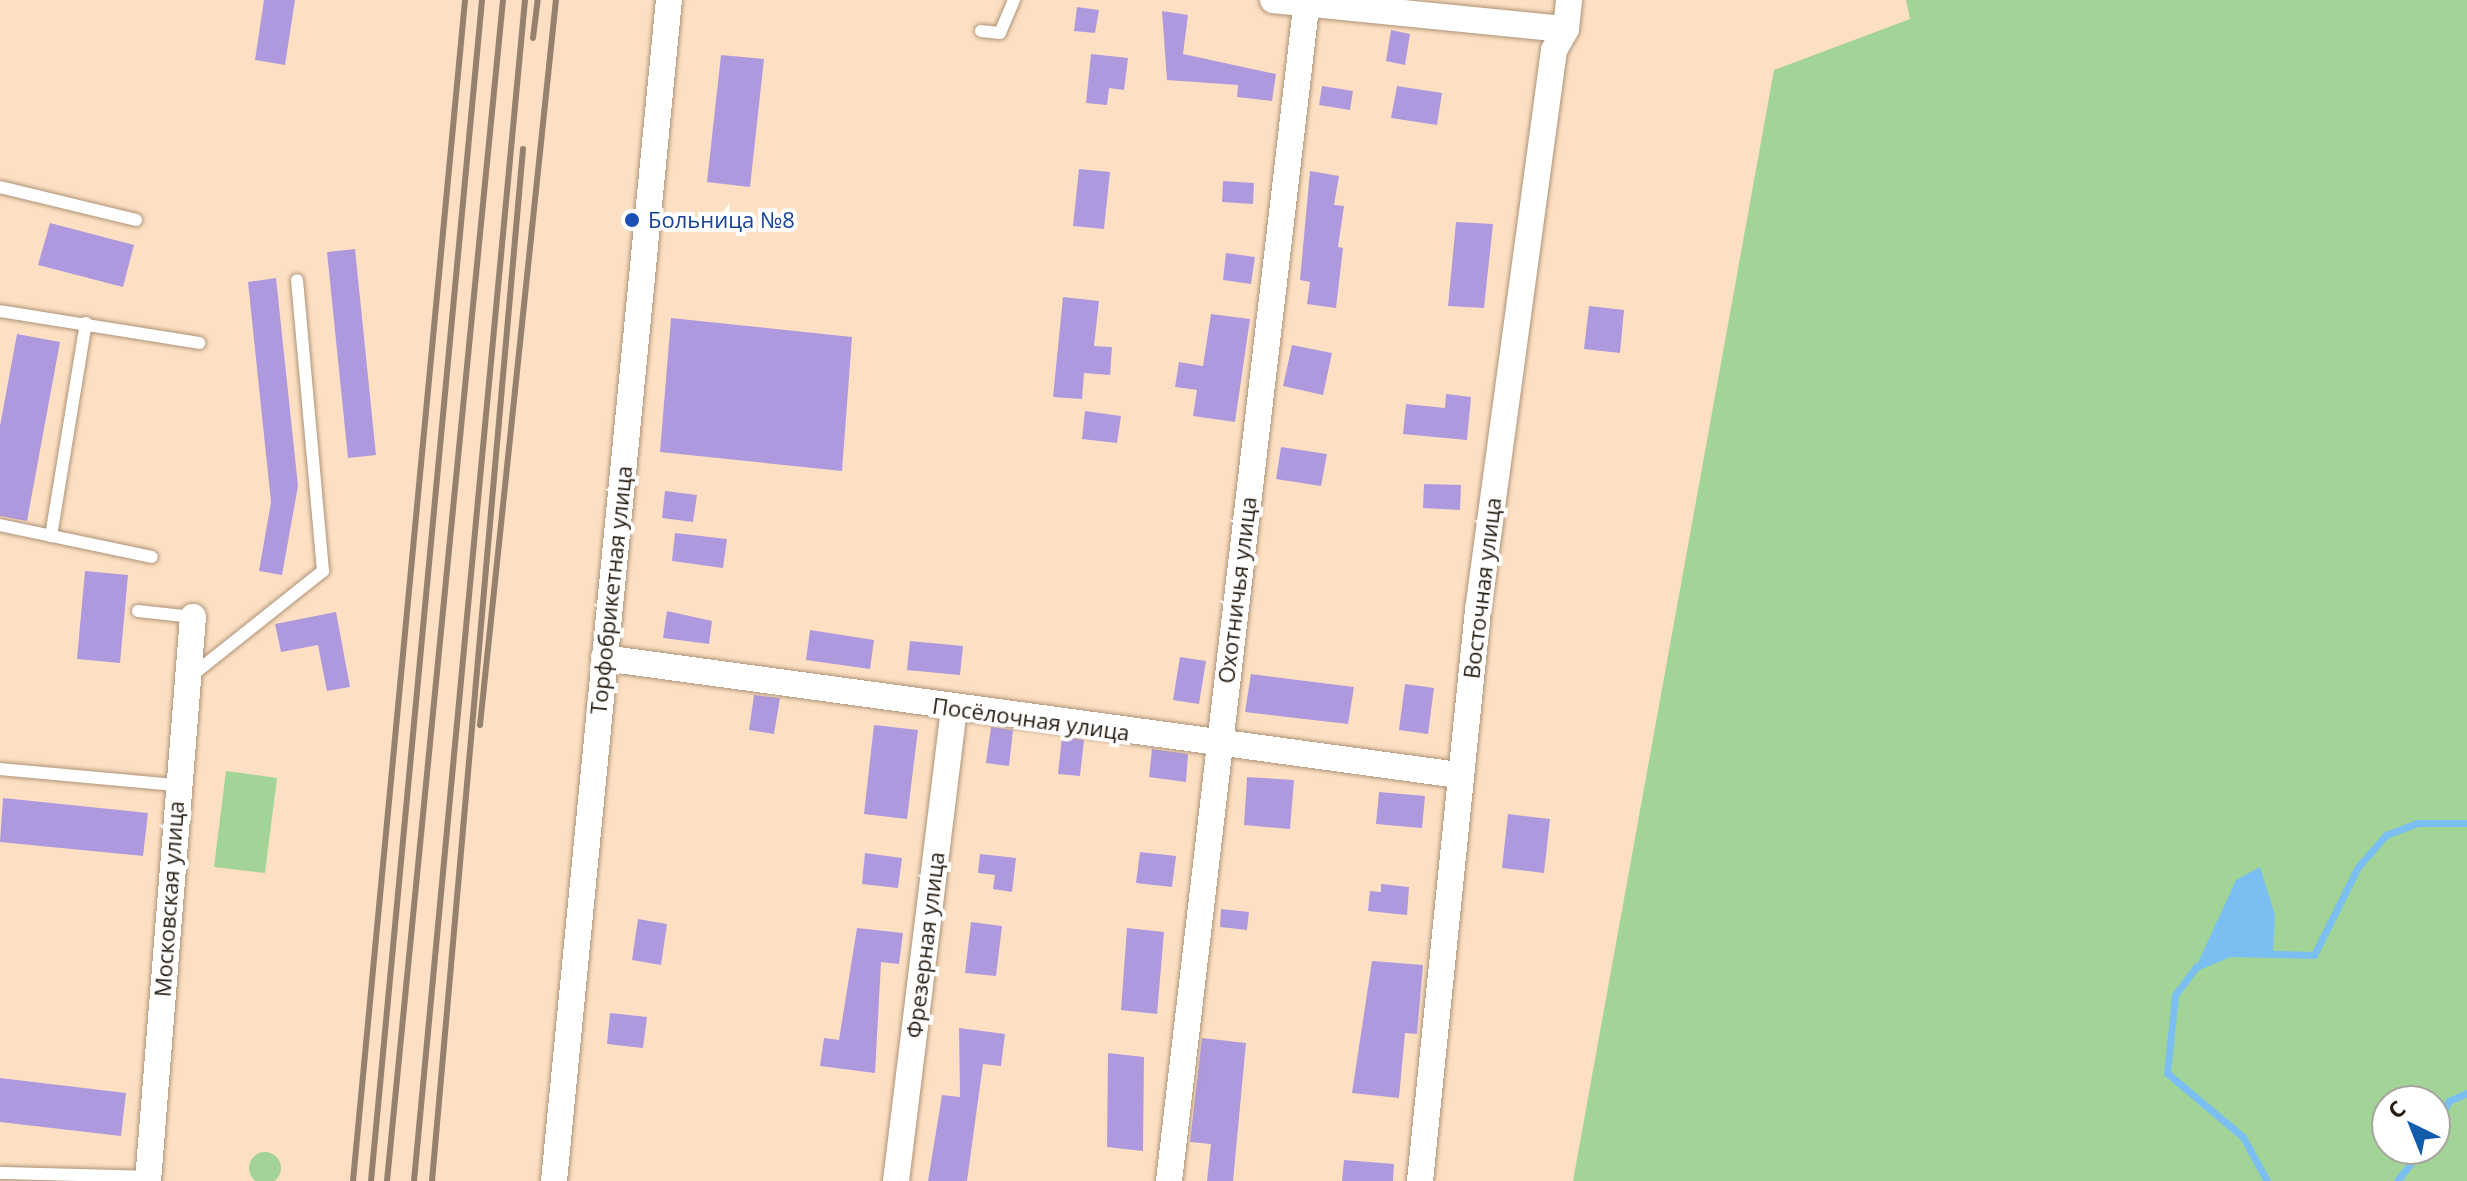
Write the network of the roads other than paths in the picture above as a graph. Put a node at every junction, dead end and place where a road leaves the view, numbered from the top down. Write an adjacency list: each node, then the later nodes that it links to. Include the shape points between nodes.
1 (669, 0): 19 (street, Торфобрикетная улица)
2 (1014, 0): 7 (lane, via 1000,33)
3 (1273, 0): 5 (street)
4 (1569, 0): 6 (street, Восточная улица)
5 (1307, 2): 6 (street); 22 (street, Охотничья улица)
6 (1566, 29): 24 (street, Восточная улица, via 1554,50)
7 (981, 31)
8 (0, 187): 9 (lane)
9 (136, 220)
10 (297, 280): 20 (lane, via 323,571)
11 (0, 311): 12 (lane)
12 (86, 323): 13 (lane); 15 (lane)
13 (199, 343)
14 (0, 525): 15 (lane)
15 (51, 536): 16 (lane)
16 (152, 557)
17 (138, 611): 18 (lane)
18 (193, 617): 20 (street, Московская улица)
19 (604, 658): 21 (street, Посёлочная улица); 28 (street, Торфобрикетная улица)
20 (189, 678): 25 (street, Московская улица)
21 (954, 708): 22 (street, Посёлочная улица); 29 (street, Фрезерная улица)
22 (1218, 745): 24 (street, Посёлочная улица); 30 (street, Охотничья улица)
23 (0, 769): 25 (lane)
24 (1458, 775): 31 (street, Восточная улица)
25 (177, 785): 27 (street, Московская улица)
26 (0, 1173): 27 (lane)
27 (148, 1179)
28 (554, 1181)
29 (896, 1181)
30 (1169, 1181)
31 (1420, 1181)

